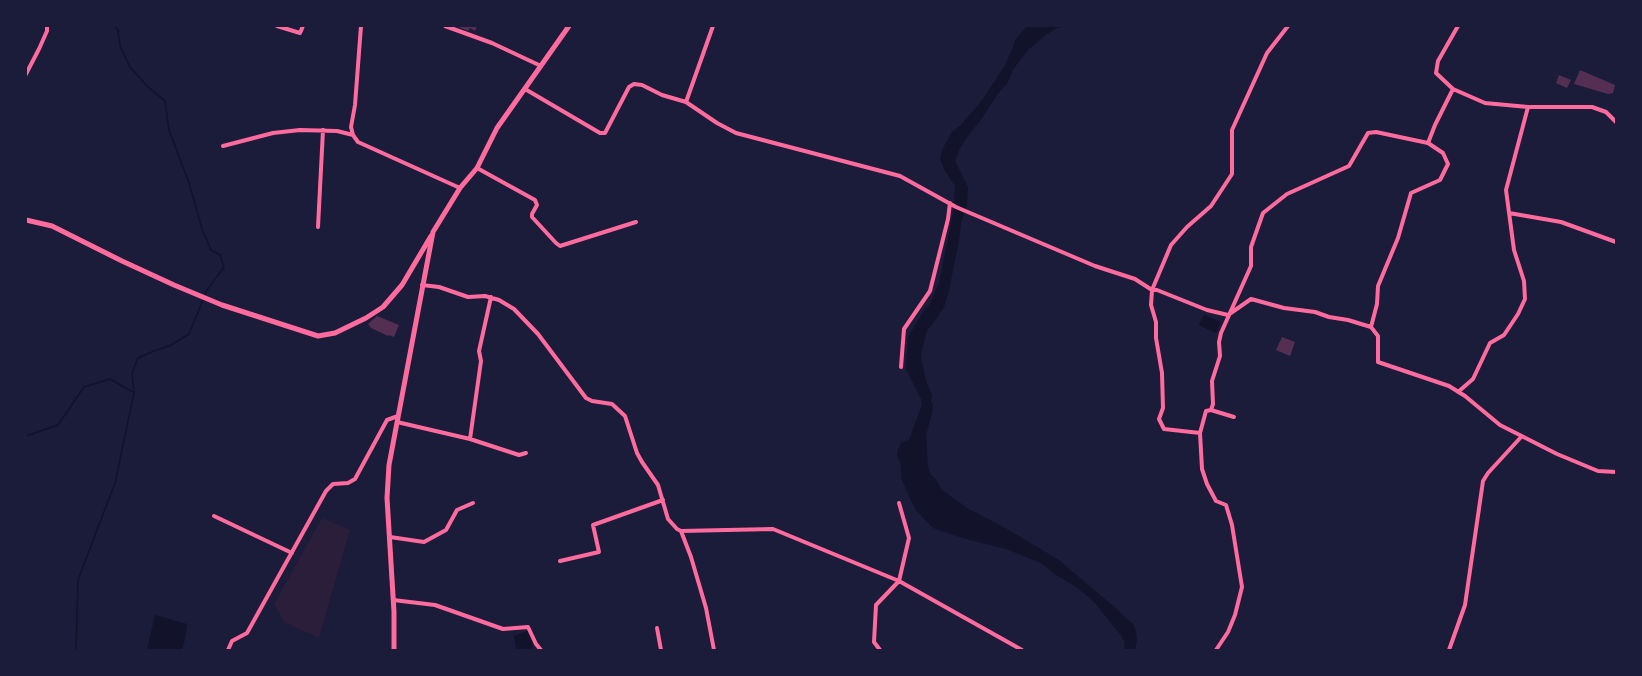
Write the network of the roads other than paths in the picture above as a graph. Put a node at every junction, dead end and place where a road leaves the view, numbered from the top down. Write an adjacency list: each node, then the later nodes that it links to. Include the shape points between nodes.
1 (47, 26): 11 (street)
2 (277, 26): 3 (street, via 300,33)
3 (303, 26)
4 (361, 26): 18 (street)
5 (446, 26): 10 (street)
6 (569, 26): 10 (main road)
7 (713, 26): 14 (street)
8 (1288, 26): 31 (street, via 1267,52 1232,130 1232,174 1211,206 1171,245)
9 (1458, 26): 13 (street, via 1438,61 1436,73)
10 (541, 66): 12 (main road)
11 (26, 74)
12 (525, 89): 14 (street, via 600,133 605,133 634,84); 21 (main road, via 497,128)
13 (1453, 89): 15 (street, via 1485,103); 19 (street)
14 (686, 102): 23 (street, via 736,133 900,176)
15 (1528, 107): 16 (street, via 1592,107); 24 (street, via 1506,190)
16 (1617, 122)
17 (323, 130): 18 (street); 20 (street, via 273,133); 27 (street)
18 (353, 135): 22 (street, via 358,142)
19 (1428, 143): 33 (street, via 1368,133 1349,166 1287,195 1263,213 1251,247 1251,266); 34 (street, via 1443,153 1448,164 1440,180 1411,193 1378,286)
20 (223, 146)
21 (477, 168): 22 (main road); 26 (street, via 535,200 532,217 560,246)
22 (459, 188): 28 (main road)
23 (950, 203): 31 (street, via 1095,266 1135,279); 35 (street, via 930,291 904,329)
24 (1509, 213): 29 (street, via 1561,222); 36 (street, via 1525,299 1504,335 1490,344 1473,379)
25 (26, 220): 28 (main road, via 52,226 222,305 318,336 335,333 383,307 402,285)
26 (636, 222)
27 (318, 227)
28 (433, 232): 30 (main road)
29 (1617, 242)
30 (422, 285): 32 (street, via 468,297); 39 (main road)
31 (1152, 290): 33 (street); 40 (street, via 1162,373 1163,408 1159,418 1164,429)
32 (492, 297): 42 (street, via 479,351 481,361); 45 (street, via 514,309 538,334 586,398 612,404 625,416 637,453)
33 (1228, 315): 34 (street, via 1251,299); 37 (street, via 1212,381)
34 (1371, 327): 36 (street, via 1378,336 1378,362)
35 (902, 367)
36 (1458, 392): 41 (street, via 1500,425)
37 (1211, 410): 38 (street); 40 (street, via 1204,414)
38 (1234, 417)
39 (397, 419): 42 (street); 50 (main road, via 387,498); 51 (street, via 387,420 355,479 333,484 326,491)
40 (1200, 434): 63 (street, via 1202,469 1216,501 1226,505 1242,587 1228,632)
41 (1522, 436): 44 (street, via 1598,471); 64 (street, via 1483,481 1465,605)
42 (470, 439): 43 (street, via 519,455)
43 (526, 453)
44 (1617, 472)
45 (663, 500): 49 (street, via 668,519); 52 (street, via 593,525 599,552)
46 (473, 503): 50 (street, via 457,510 446,530 424,542)
47 (899, 503): 53 (street, via 909,538)
48 (214, 516): 51 (street)
49 (681, 531): 53 (street, via 773,529); 60 (street, via 699,581)
50 (390, 537): 54 (main road)
51 (292, 553): 56 (street, via 247,633 232,641)
52 (560, 561)
53 (899, 581): 61 (street, via 876,605 874,642); 62 (street)
54 (393, 600): 57 (main road); 58 (street, via 435,605 503,629 528,627)
55 (657, 628): 59 (street)
56 (228, 651)
57 (394, 651)
58 (541, 651)
59 (661, 651)
60 (714, 651)
61 (880, 651)
62 (1022, 651)
63 (1216, 651)
64 (1449, 651)

